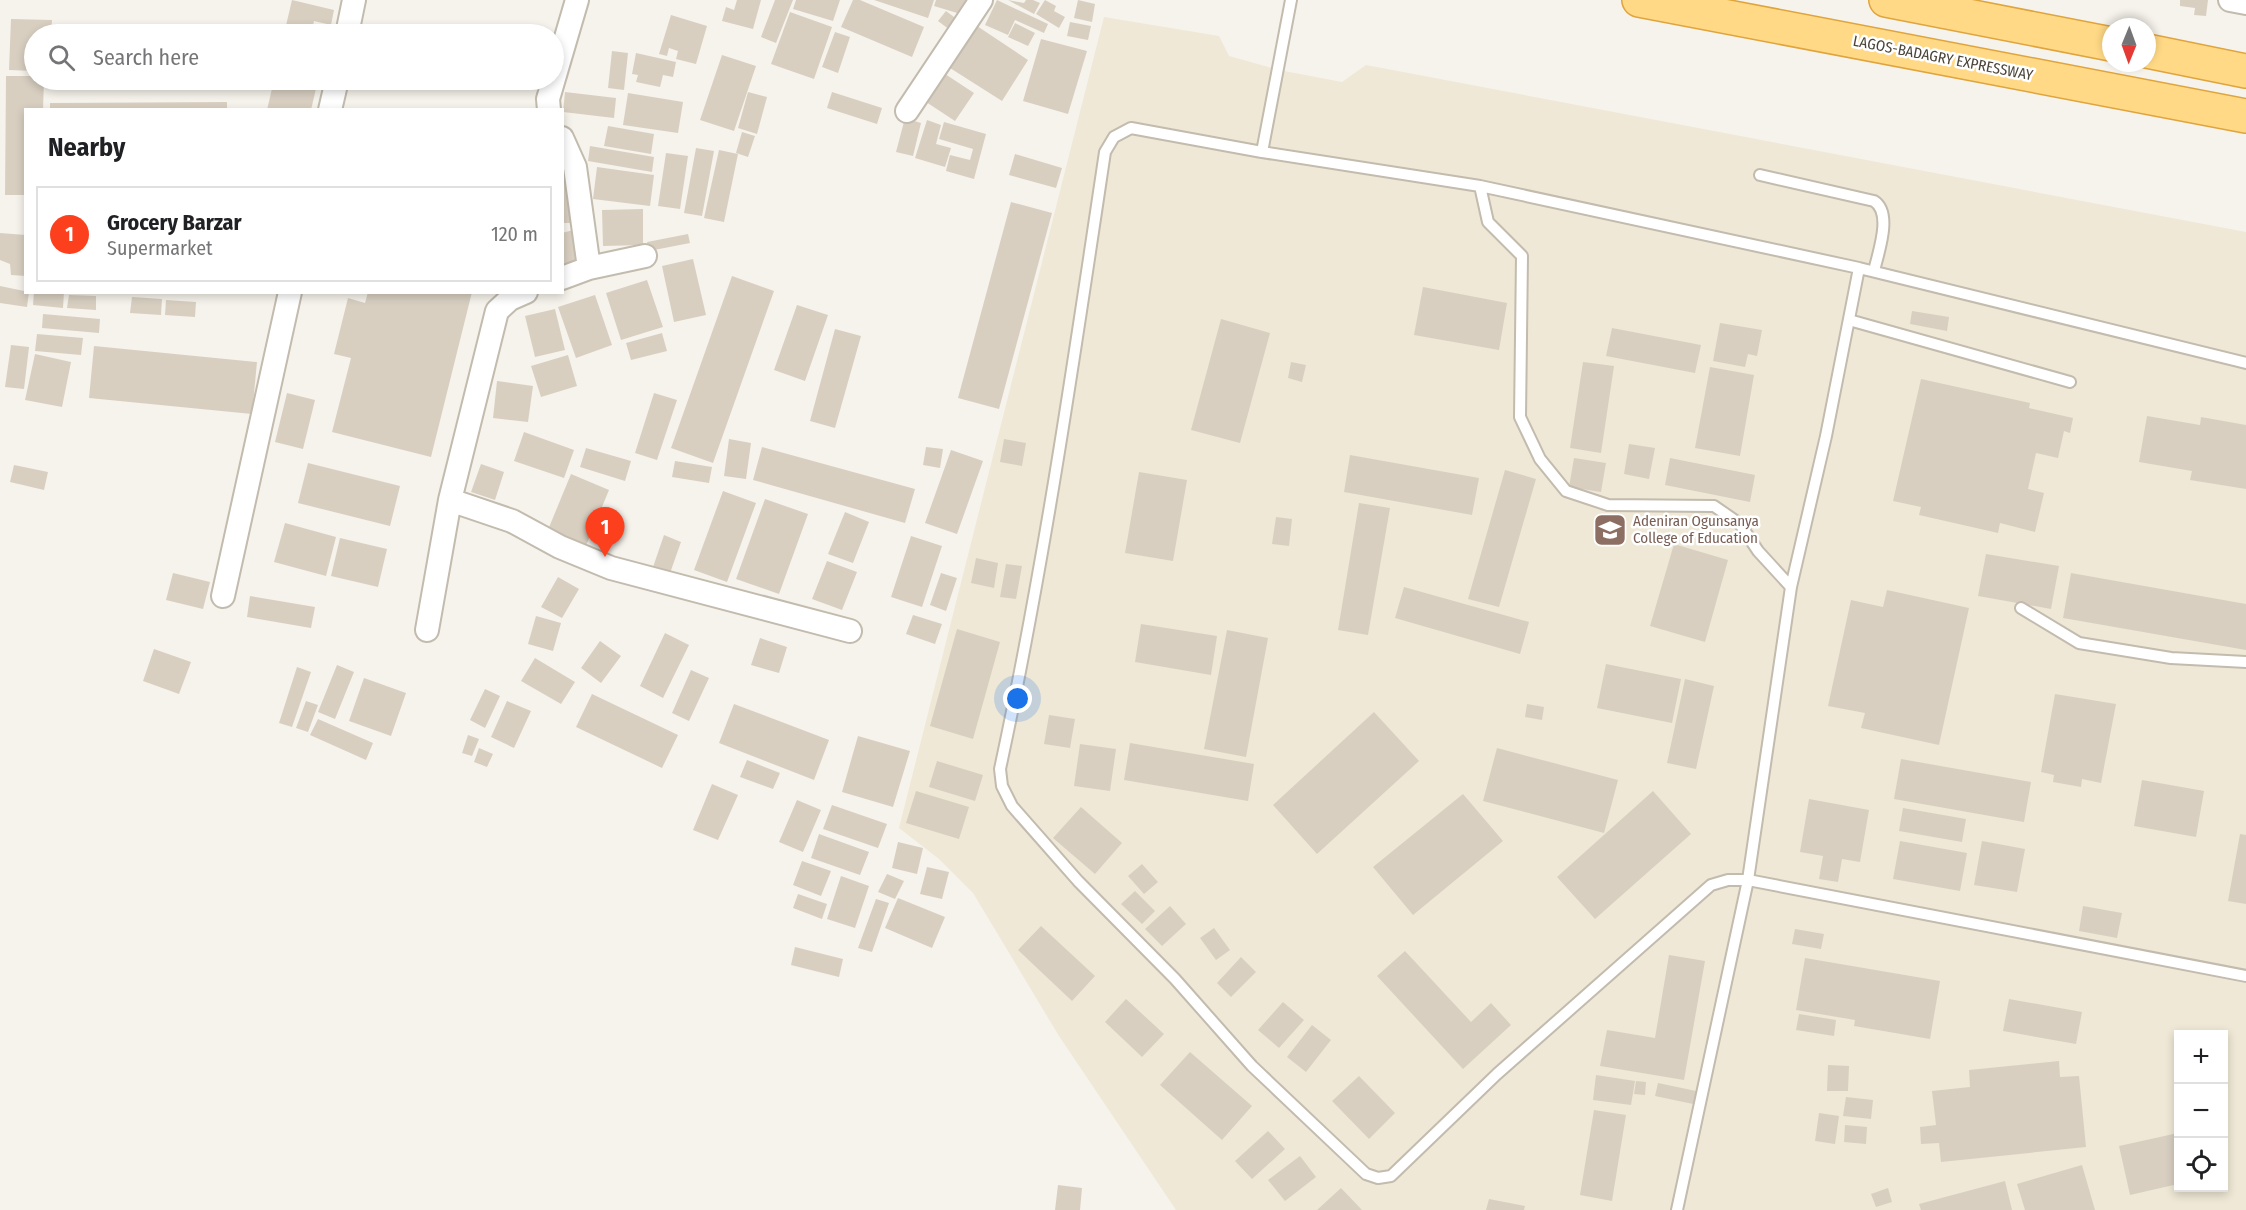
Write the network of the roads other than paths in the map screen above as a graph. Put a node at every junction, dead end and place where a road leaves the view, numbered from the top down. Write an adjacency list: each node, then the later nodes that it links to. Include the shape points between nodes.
1 (354, 0): 9 (street)
2 (577, 0): 11 (street)
3 (981, 0): 18 (street)
4 (1292, 0): 21 (lane)
5 (1640, 0): 19 (highway, LAGOS-BADAGRY EXPRESSWAY)
6 (1886, 0): 10 (highway)
7 (2230, 0): 8 (street)
8 (2246, 3)
9 (349, 24)
10 (2102, 42)
11 (564, 44)
12 (2156, 53): 13 (highway)
13 (2246, 71)
14 (335, 90): 16 (street)
15 (551, 90): 17 (street)
16 (330, 108)
17 (549, 108)
18 (907, 111)
19 (2246, 116)
20 (564, 142): 25 (street, via 575,167)
21 (1263, 152): 23 (lane); 41 (lane, via 1131,128 1114,137 1105,152 1028,640 1000,769 1002,786 1012,806 1078,881 1175,978 1252,1066 1366,1174 1378,1178 1391,1176 1497,1074 1711,885)
22 (1760, 175): 27 (lane, via 1881,205 1884,215)
23 (1480, 186): 26 (lane); 35 (lane, via 1488,222 1522,256 1520,417 1540,459 1566,491 1608,505 1714,507 1740,524)
24 (645, 256): 25 (street)
25 (589, 268): 28 (street)
26 (1859, 268): 27 (lane); 31 (lane)
27 (1874, 271): 32 (lane)
28 (564, 277)
29 (290, 294): 36 (street)
30 (521, 294): 34 (street, via 497,311)
31 (1849, 320): 33 (lane); 35 (lane)
32 (2246, 363)
33 (2070, 382)
34 (450, 500): 38 (street); 39 (street, via 512,521 611,568)
35 (1791, 587): 41 (lane)
36 (224, 596)
37 (2021, 608): 40 (lane, via 2079,643 2171,658)
38 (427, 630)
39 (850, 631)
40 (2246, 662)
41 (1748, 880): 42 (lane); 43 (lane)
42 (2246, 976)
43 (1677, 1210)

